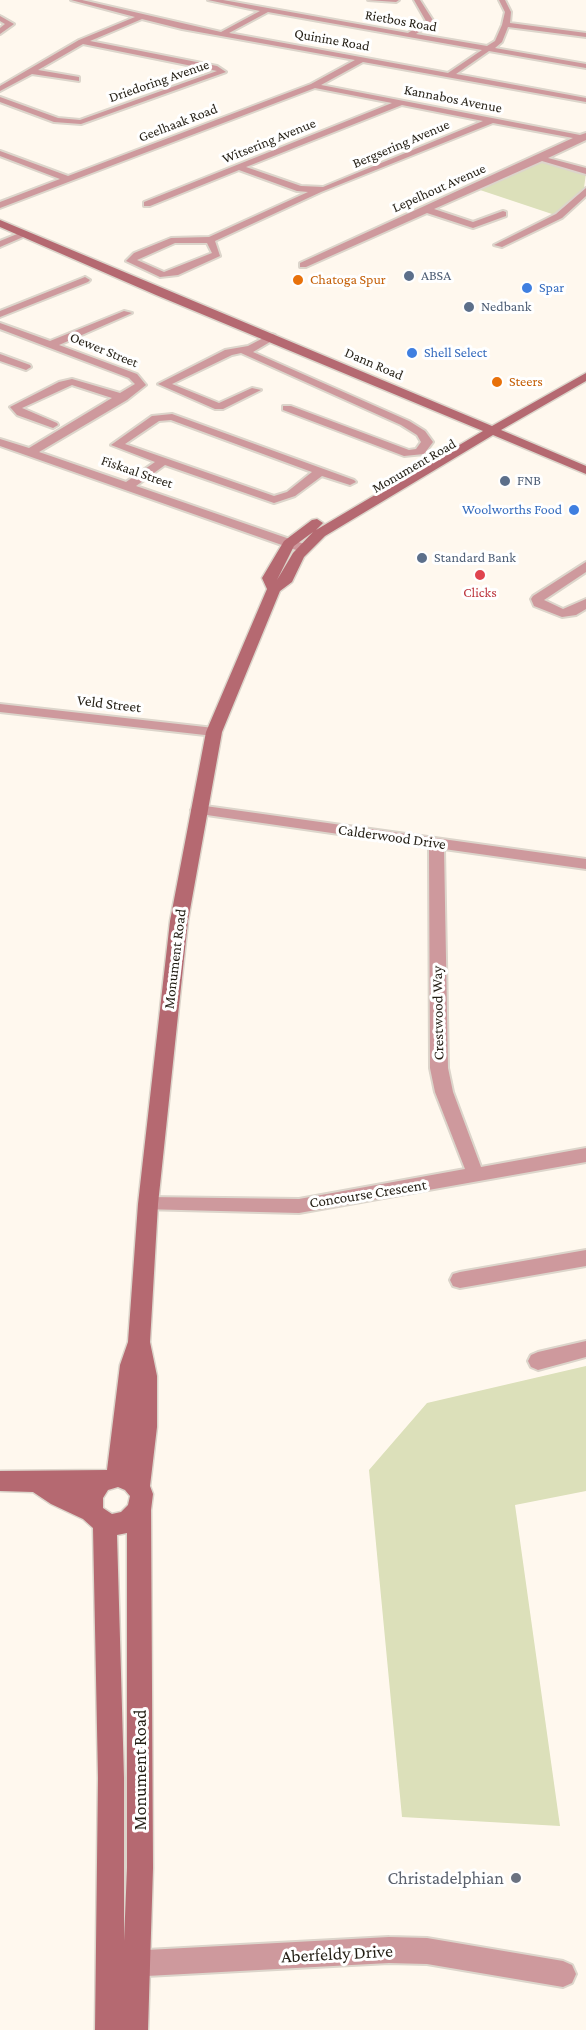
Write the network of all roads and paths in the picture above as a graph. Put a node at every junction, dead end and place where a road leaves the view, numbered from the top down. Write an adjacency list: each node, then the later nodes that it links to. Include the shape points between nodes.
1 (74, 0): 9 (street, Quinine Road)
2 (211, 0): 7 (street, Rietbos Road)
3 (371, 0): 4 (street)
4 (396, 0)
5 (417, 0): 13 (street, via 430,21)
6 (502, 0): 10 (street, via 508,11)
7 (267, 10): 12 (street); 13 (street, Rietbos Road)
8 (0, 18): 11 (street, via 10,24)
9 (140, 18): 12 (street, Quinine Road); 15 (street)
10 (506, 25): 14 (street); 16 (street, via 498,42)
11 (0, 32)
12 (223, 34): 17 (street, Quinine Road)
13 (409, 35): 16 (street, Rietbos Road)
14 (586, 35)
15 (82, 42): 19 (street); 24 (street, Driedoring Avenue, via 222,72 81,122 57,120)
16 (489, 49): 18 (street, Rietbos Road); 20 (street)
17 (361, 60): 20 (street, Quinine Road); 22 (street, Geelhaak Road)
18 (586, 66)
19 (31, 71): 21 (street); 23 (street)
20 (450, 75): 25 (street, Quinine Road)
21 (76, 79)
22 (314, 86): 26 (street, Kannabos Avenue); 33 (street, Geelhaak Road)
23 (0, 89)
24 (0, 99)
25 (586, 100)
26 (400, 103): 27 (street, Kannabos Avenue); 31 (street, Witsering Avenue)
27 (492, 120): 28 (street, Kannabos Avenue); 34 (street, Bergsering Avenue, via 333,188)
28 (585, 137): 30 (street, Lepelhout Avenue)
29 (0, 153): 33 (street)
30 (541, 158): 32 (street); 38 (street, Lepelhout Avenue)
31 (237, 168): 34 (street, Bergsering Avenue, via 300,189); 36 (street, Witsering Avenue)
32 (586, 171)
33 (67, 179): 37 (street, Geelhaak Road)
34 (319, 190): 42 (street, Bergsering Avenue)
35 (586, 191): 44 (street, via 559,216)
36 (147, 204)
37 (0, 205)
38 (424, 209): 39 (street, via 473,225); 45 (street, Lepelhout Avenue)
39 (504, 214)
40 (0, 223): 41 (main road, Dann Road)
41 (26, 234): 43 (street); 47 (main road, Dann Road)
42 (210, 240): 42 (street, via 217,254 175,273 158,273 131,261 174,240)
43 (0, 244)
44 (499, 245)
45 (303, 265)
46 (85, 280): 49 (street)
47 (150, 287): 51 (main road, Dann Road); 62 (main road, Dann Road, via 224,309 312,343)
48 (127, 313): 52 (street)
49 (0, 314)
50 (0, 326): 52 (street, Oewer Street)
51 (271, 337): 53 (street); 62 (main road, Dann Road)
52 (50, 345): 59 (street, Oewer Street, via 139,380 141,385)
53 (246, 349): 58 (street, via 229,352 163,385 219,406); 60 (street, via 246,353 405,423 427,442 420,452 408,454)
54 (0, 357): 55 (street)
55 (26, 367)
56 (586, 367): 62 (main road, Monument Road)
57 (586, 376): 62 (main road, Monument Road)
58 (256, 390)
59 (123, 398): 61 (street, via 69,382 15,407); 64 (street, Oewer Street)
60 (286, 408)
61 (53, 425)
62 (492, 425): 65 (main road, Dann Road); 67 (main road, Dann Road); 71 (main road, Monument Road)
63 (0, 442): 64 (street, Fiskaal Street)
64 (31, 453): 70 (street, Fiskaal Street)
65 (586, 457)
66 (162, 462): 68 (street, via 274,500 291,494); 68 (street, via 117,443 156,418 172,417); 70 (street)
67 (586, 470)
68 (319, 472): 69 (street)
69 (350, 482)
70 (130, 485): 71 (street, Fiskaal Street, via 262,534)
71 (299, 543): 75 (main road, Monument Road, via 287,579 274,589)
72 (586, 566): 73 (street, via 537,599 538,603 562,613)
73 (586, 603)
74 (0, 708): 75 (street, Veld Street)
75 (214, 732): 76 (main road, Monument Road)
76 (198, 810): 77 (street, Calderwood Drive); 81 (main road, Monument Road, via 179,921)
77 (436, 843): 78 (street, Calderwood Drive); 80 (street, Crestwood Way, via 439,1068 444,1092)
78 (586, 864)
79 (586, 1155): 80 (street, Concourse Crescent)
80 (476, 1176): 81 (street, Concourse Crescent, via 299,1206)
81 (148, 1204): 88 (main road, Monument Road, via 139,1342 146,1376 146,1418)
82 (586, 1258): 83 (street)
83 (460, 1280)
84 (586, 1349): 85 (street)
85 (538, 1361)
86 (0, 1481): 87 (main road)
87 (36, 1481): 88 (main road); 89 (main road)
88 (124, 1489): 89 (main road, Monument Road, via 91,1496); 89 (main road, via 127,1522 111,1525); 90 (main road, Monument Road, via 140,1868)
89 (98, 1517): 90 (main road, Monument Road)
90 (123, 1964): 91 (street, Aberfeldy Drive, via 389,1950 427,1951); 92 (main road, Monument Road); 93 (main road, Monument Road)
91 (563, 1974)
92 (108, 2030)
93 (134, 2030)

